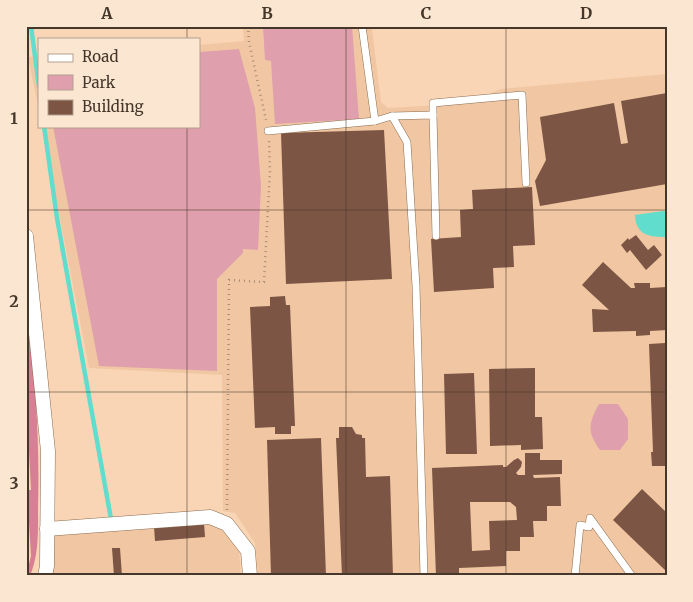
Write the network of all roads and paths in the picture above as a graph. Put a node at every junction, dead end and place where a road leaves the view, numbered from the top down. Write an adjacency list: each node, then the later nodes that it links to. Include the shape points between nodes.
1 (248, 26): 6 (path)
2 (362, 26): 5 (lane)
3 (433, 115): 4 (lane); 7 (lane, via 433,102 522,95); 9 (lane)
4 (392, 116): 5 (lane); 15 (lane, via 407,142 416,286)
5 (375, 122): 6 (lane)
6 (268, 131): 11 (path, via 270,171 264,282 229,280)
7 (526, 183)
8 (26, 236): 10 (street)
9 (436, 236)
10 (29, 294): 12 (street, via 48,451)
11 (227, 524): 12 (street, via 210,517); 14 (street, via 248,551)
12 (47, 529): 13 (street)
13 (45, 576)
14 (250, 576)
15 (424, 576)
16 (575, 576): 17 (lane, via 580,525 589,527 590,518)
17 (632, 576)

